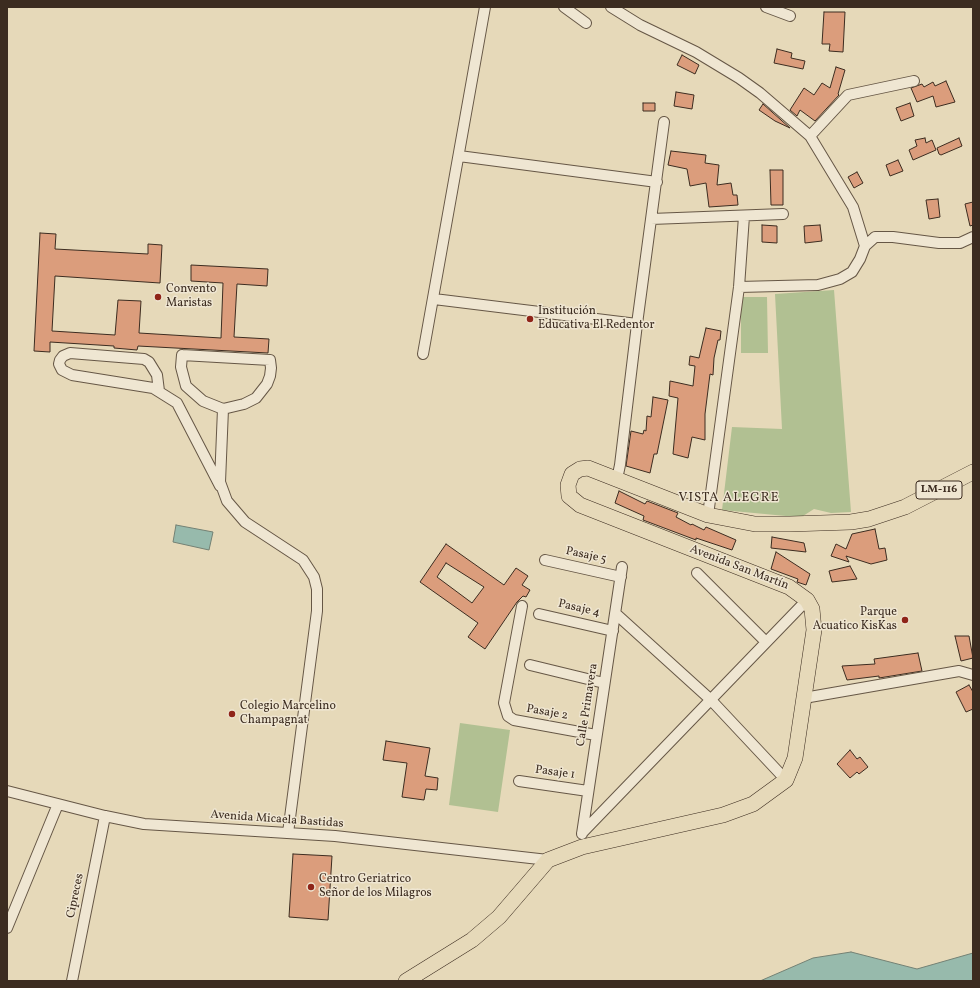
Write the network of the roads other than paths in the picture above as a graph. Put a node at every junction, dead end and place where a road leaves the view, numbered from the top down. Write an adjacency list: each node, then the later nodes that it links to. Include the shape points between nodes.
1 (485, 7): 10 (street)
2 (564, 7): 6 (street)
3 (611, 7): 9 (street, via 739,78)
4 (766, 7): 5 (street)
5 (790, 16)
6 (586, 23)
7 (914, 81): 9 (street, via 848,96)
8 (664, 122): 11 (street)
9 (810, 136): 16 (street, via 853,207)
10 (459, 156): 11 (street); 18 (street)
11 (657, 182): 14 (street)
12 (782, 214): 13 (street)
13 (744, 216): 14 (street); 17 (street)
14 (651, 220): 19 (street)
15 (973, 237): 16 (street, via 960,243 893,236 875,237)
16 (864, 246): 17 (street, via 852,272 840,278 818,284)
17 (739, 287): 26 (street)
18 (434, 299): 19 (street); 20 (street)
19 (637, 324): 24 (street)
20 (423, 354)
21 (158, 391): 21 (street, via 153,388 72,375 62,370 60,360 70,353 139,358 149,362 153,367 157,374); 25 (street, via 177,402)
22 (223, 409): 22 (street, via 203,400 186,386 181,367 182,354 270,360 270,376 262,392 244,404); 25 (street, via 220,482)
23 (973, 472): 26 (main road, Avenida San Martín / LM-116, via 905,508 851,522 755,524)
24 (617, 478): 26 (main road, Avenida San Martín / LM-116); 30 (main road, Avenida San Martín / LM-116, via 588,468 580,469 572,474 568,485 569,496 580,505 789,587)
25 (222, 490): 48 (street, via 227,501 245,522 303,560 314,577 317,589 317,611)
26 (708, 515)
27 (545, 560): 28 (street, Pasaje 5)
28 (621, 572): 32 (street, Calle Primavera)
29 (697, 573): 35 (street)
30 (807, 600): 35 (street); 39 (main road, via 812,609 814,630)
31 (522, 606): 41 (street, Pasaje 2, via 504,703 508,716 517,720)
32 (615, 613): 34 (street, Calle Primavera); 40 (street)
33 (539, 614): 34 (street, Pasaje 4)
34 (612, 630): 38 (street, Calle Primavera)
35 (766, 642): 40 (street)
36 (530, 665): 38 (street)
37 (973, 675): 39 (street, via 959,670)
38 (604, 683): 41 (street, Calle Primavera)
39 (804, 698): 42 (main road, via 795,758)
40 (711, 700): 42 (street); 49 (street)
41 (596, 735): 45 (street, Calle Primavera)
42 (786, 780): 49 (main road, via 752,804 723,815)
43 (519, 781): 45 (street, Pasaje 1)
44 (7, 791): 46 (street, Avenida Micaela Bastidas)
45 (588, 791): 49 (street, Calle Primavera)
46 (58, 804): 47 (street, Avenida Micaela Bastidas); 51 (street)
47 (105, 816): 48 (street, Avenida Micaela Bastidas, via 144,824); 52 (street, Cipreces)
48 (288, 833): 50 (street, Avenida Micaela Bastidas)
49 (582, 840): 50 (main road)
50 (548, 860): 53 (main road, via 499,917 472,940)
51 (7, 928)
52 (72, 981)
53 (406, 981)

